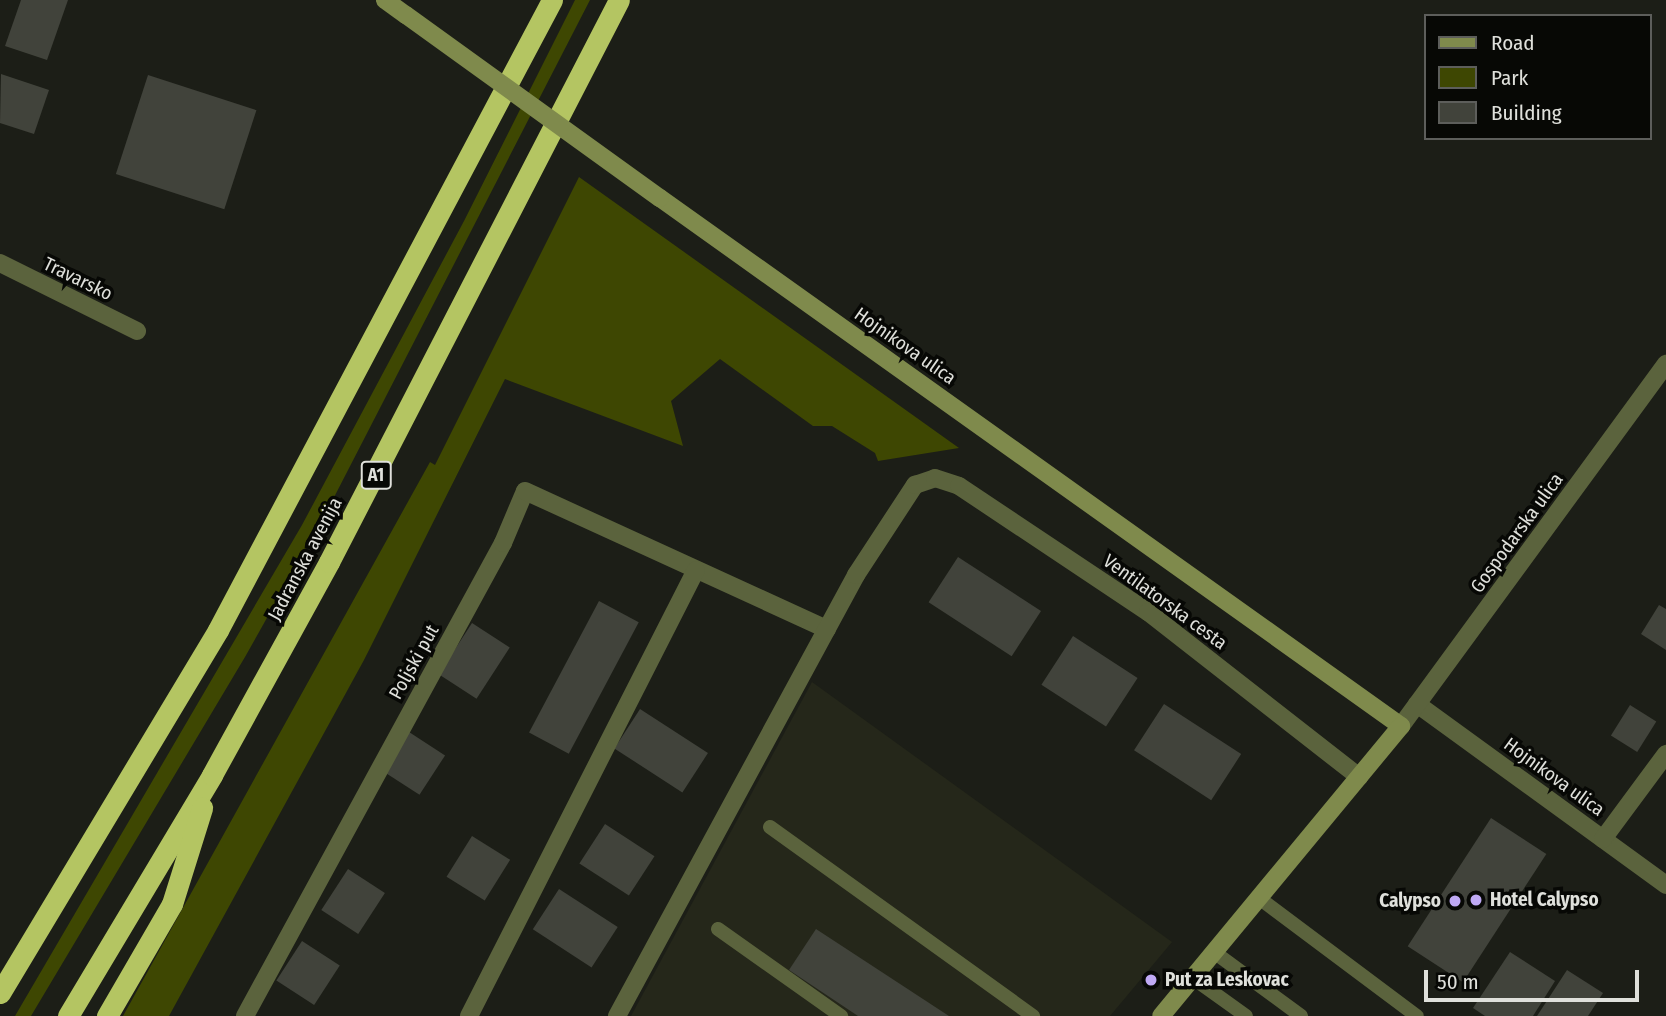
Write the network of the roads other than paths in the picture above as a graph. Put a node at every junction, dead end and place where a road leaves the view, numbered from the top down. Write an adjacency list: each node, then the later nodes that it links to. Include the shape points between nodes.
1 (385, 0): 10 (main road, Hojnikova ulica, bridge)
2 (552, 0): 21 (highway, via 218,630)
3 (619, 0): 12 (highway, Jadranska avenija / A1, via 430,372)
4 (0, 263): 5 (street, Travarsko)
5 (137, 331)
6 (1666, 364): 9 (street, Gospodarska ulica)
7 (696, 570): 8 (street, Poljski put); 24 (street, Poljski put, via 525,491 503,543); 25 (street)
8 (827, 629): 13 (street, Ventilatorska cesta, via 915,485 935,478 959,485 1148,612); 26 (street)
9 (1417, 705): 10 (street, Gospodarska ulica); 15 (street, Hojnikova ulica)
10 (1401, 726): 13 (main road)
11 (1666, 754): 15 (street)
12 (212, 775): 22 (highway, Jadranska avenija / A1); 23 (highway, via 173,904)
13 (1359, 777): 17 (main road)
14 (770, 827): 28 (lane)
15 (1603, 839): 16 (street, Hojnikova ulica)
16 (1666, 885)
17 (1259, 898): 19 (main road); 32 (lane)
18 (718, 929): 27 (lane)
19 (1214, 952): 20 (main road); 31 (lane)
20 (1193, 978): 29 (main road); 30 (lane)
21 (0, 993)
22 (68, 1016)
23 (107, 1016)
24 (245, 1016)
25 (469, 1016)
26 (617, 1016)
27 (841, 1016)
28 (1033, 1016)
29 (1161, 1016)
30 (1246, 1016)
31 (1301, 1016)
32 (1417, 1016)

